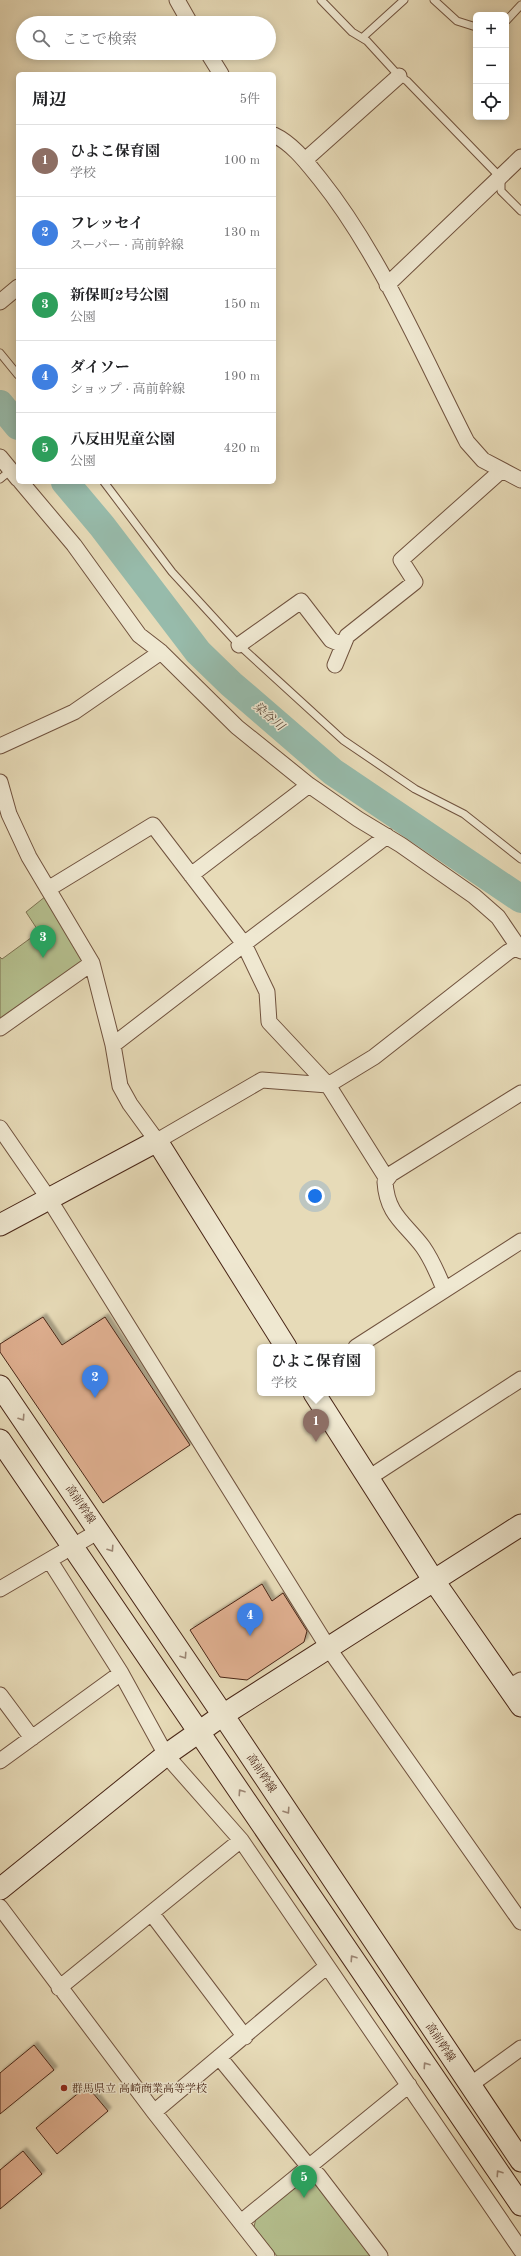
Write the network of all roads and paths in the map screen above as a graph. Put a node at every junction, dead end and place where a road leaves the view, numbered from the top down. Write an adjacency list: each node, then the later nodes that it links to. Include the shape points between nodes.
1 (176, 0): 6 (street)
2 (321, 0): 9 (lane, via 352,32)
3 (404, 0): 9 (lane)
4 (434, 0): 8 (lane, via 457,21)
5 (521, 5): 7 (lane)
6 (186, 16)
7 (509, 18)
8 (473, 26)
9 (362, 38): 12 (lane)
10 (212, 60): 11 (street)
11 (220, 72)
12 (399, 76): 15 (street); 16 (lane)
13 (276, 137): 15 (street)
14 (521, 157): 16 (street)
15 (305, 160): 18 (street, via 348,216)
16 (501, 178): 17 (lane, via 501,191); 18 (street)
17 (521, 211)
18 (386, 285): 24 (street, via 467,442 483,460)
19 (16, 289): 20 (street)
20 (0, 302)
21 (0, 352): 22 (lane)
22 (16, 372)
23 (0, 458): 25 (street)
24 (502, 470): 26 (street); 30 (street, via 402,560 414,582 346,636)
25 (10, 476)
26 (521, 480)
27 (23, 484): 31 (street, via 74,545 139,635)
28 (106, 484): 29 (lane, via 172,572)
29 (239, 645): 30 (street, via 301,602 331,640); 37 (lane, via 343,740 415,789 464,814)
30 (343, 645): 32 (street)
31 (161, 652): 33 (street, via 74,712); 35 (street, via 237,727)
32 (335, 664)
33 (0, 746)
34 (0, 782): 39 (street, via 9,814 28,857)
35 (309, 785): 36 (street); 38 (street)
36 (387, 836): 40 (street); 41 (street, via 498,916)
37 (521, 860)
38 (191, 875): 39 (street, via 153,825); 40 (street)
39 (48, 889): 42 (street)
40 (244, 944): 44 (street); 45 (street, via 267,992 269,1022)
41 (520, 948): 45 (street, via 508,952 374,1056)
42 (92, 963): 43 (street); 44 (street)
43 (0, 1028)
44 (113, 1045): 48 (street, via 120,1086)
45 (328, 1085): 48 (street, via 262,1080); 49 (street)
46 (521, 1093): 49 (street, via 391,1174)
47 (0, 1128): 50 (street)
48 (157, 1141): 50 (street); 54 (street)
49 (388, 1179): 53 (street, via 385,1182 388,1202 432,1262)
50 (49, 1199): 51 (street); 67 (street)
51 (0, 1225)
52 (521, 1241): 53 (street)
53 (444, 1289): 55 (street)
54 (284, 1344)
55 (361, 1344)
56 (521, 1379): 60 (street)
57 (0, 1386): 62 (street, 高前幹線, one-way to 62)
58 (316, 1396): 60 (street)
59 (0, 1440): 63 (street)
60 (367, 1479): 65 (street)
61 (521, 1525): 65 (street)
62 (99, 1531): 63 (street); 72 (street, 高前幹線, one-way to 72)
63 (72, 1548): 64 (street); 73 (street)
64 (50, 1561): 66 (street); 68 (street)
65 (434, 1580): 67 (street); 69 (street)
66 (0, 1589)
67 (329, 1649): 72 (street); 81 (street)
68 (121, 1673): 74 (street); 75 (street)
69 (514, 1684): 71 (street)
70 (0, 1695): 74 (street)
71 (521, 1706)
72 (224, 1715): 73 (street); 88 (street, 高前幹線, one-way to 88)
73 (200, 1732): 75 (street); 92 (street, one-way to 73)
74 (32, 1738): 76 (street)
75 (166, 1755): 77 (street); 78 (street)
76 (0, 1761)
77 (241, 1840): 80 (street); 82 (street)
78 (0, 1889)
79 (0, 1907): 83 (street)
80 (152, 1914): 83 (street); 84 (street)
81 (521, 1922)
82 (326, 1967): 84 (street); 87 (street)
83 (59, 1988): 89 (street)
84 (245, 2037): 86 (street)
85 (521, 2048): 88 (street)
86 (219, 2057): 89 (street); 91 (street)
87 (409, 2085): 91 (street); 94 (street)
88 (470, 2085): 90 (street, 高前幹線)
89 (154, 2112): 93 (street)
90 (521, 2161)
91 (309, 2167): 93 (street); 96 (street, via 318,2175)
92 (521, 2205)
93 (240, 2222): 95 (street)
94 (521, 2250)
95 (267, 2256)
96 (380, 2256)

